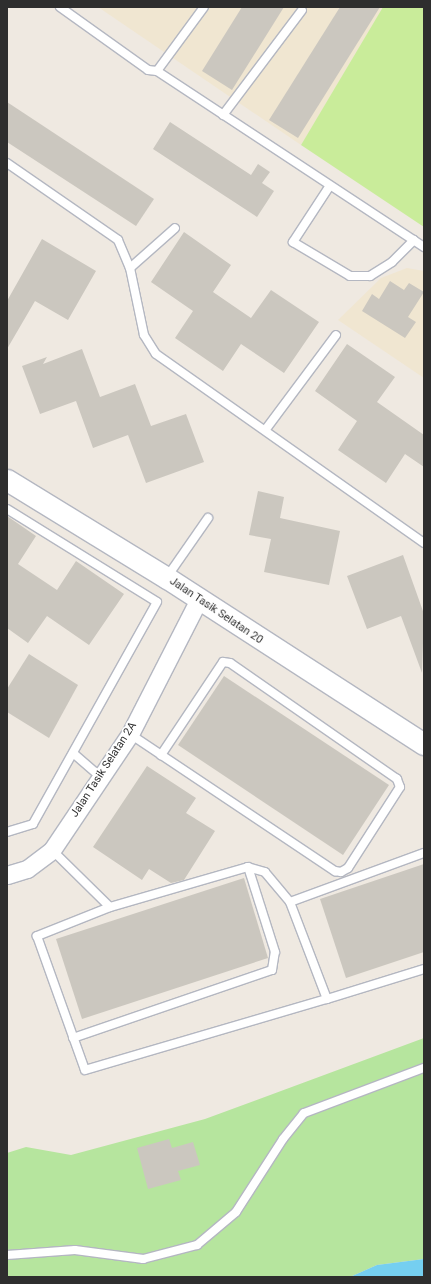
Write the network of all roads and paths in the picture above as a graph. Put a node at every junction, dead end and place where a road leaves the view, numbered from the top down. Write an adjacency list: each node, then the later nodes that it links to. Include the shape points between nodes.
1 (60, 7): 4 (lane, via 148,70)
2 (204, 7): 4 (lane)
3 (302, 10): 5 (lane)
4 (157, 71): 5 (lane)
5 (223, 115): 7 (lane)
6 (7, 163): 11 (lane, via 118,240)
7 (329, 187): 9 (lane); 9 (lane, via 293,242 350,276 370,276 392,262)
8 (175, 228): 11 (lane)
9 (414, 240): 10 (lane)
10 (424, 247)
11 (130, 268): 13 (lane, via 144,335 156,354)
12 (336, 335): 13 (lane)
13 (266, 428): 17 (lane)
14 (7, 480): 18 (street, Jalan Tasik Selatan 20)
15 (7, 509): 22 (lane, via 157,602)
16 (208, 518): 18 (lane)
17 (424, 543)
18 (167, 578): 19 (street, Jalan Tasik Selatan 20)
19 (199, 599): 20 (street, Jalan Tasik Selatan 2A); 21 (street, Jalan Tasik Selatan 20)
20 (130, 734): 23 (lane); 24 (street, Jalan Tasik Selatan 2A)
21 (424, 744)
22 (72, 753): 24 (lane); 25 (lane, via 33,824)
23 (161, 755): 23 (lane, via 223,662 230,663 397,780 400,787 341,872)
24 (101, 777): 26 (street, Jalan Tasik Selatan 2A)
25 (7, 832)
26 (52, 850): 29 (street, Jalan Tasik Selatan 2A, via 28,869); 31 (lane)
27 (424, 853): 30 (lane)
28 (248, 867): 30 (lane, via 265,872); 31 (lane); 34 (lane, via 275,952 272,970)
29 (7, 875)
30 (290, 902): 33 (lane)
31 (110, 906): 34 (lane, via 37,936)
32 (424, 969): 33 (lane)
33 (327, 1000): 34 (lane, via 85,1070)
34 (73, 1038)
35 (424, 1068): 36 (lane, via 304,1113 283,1139 236,1212 197,1245 143,1259 75,1250)
36 (7, 1255)

